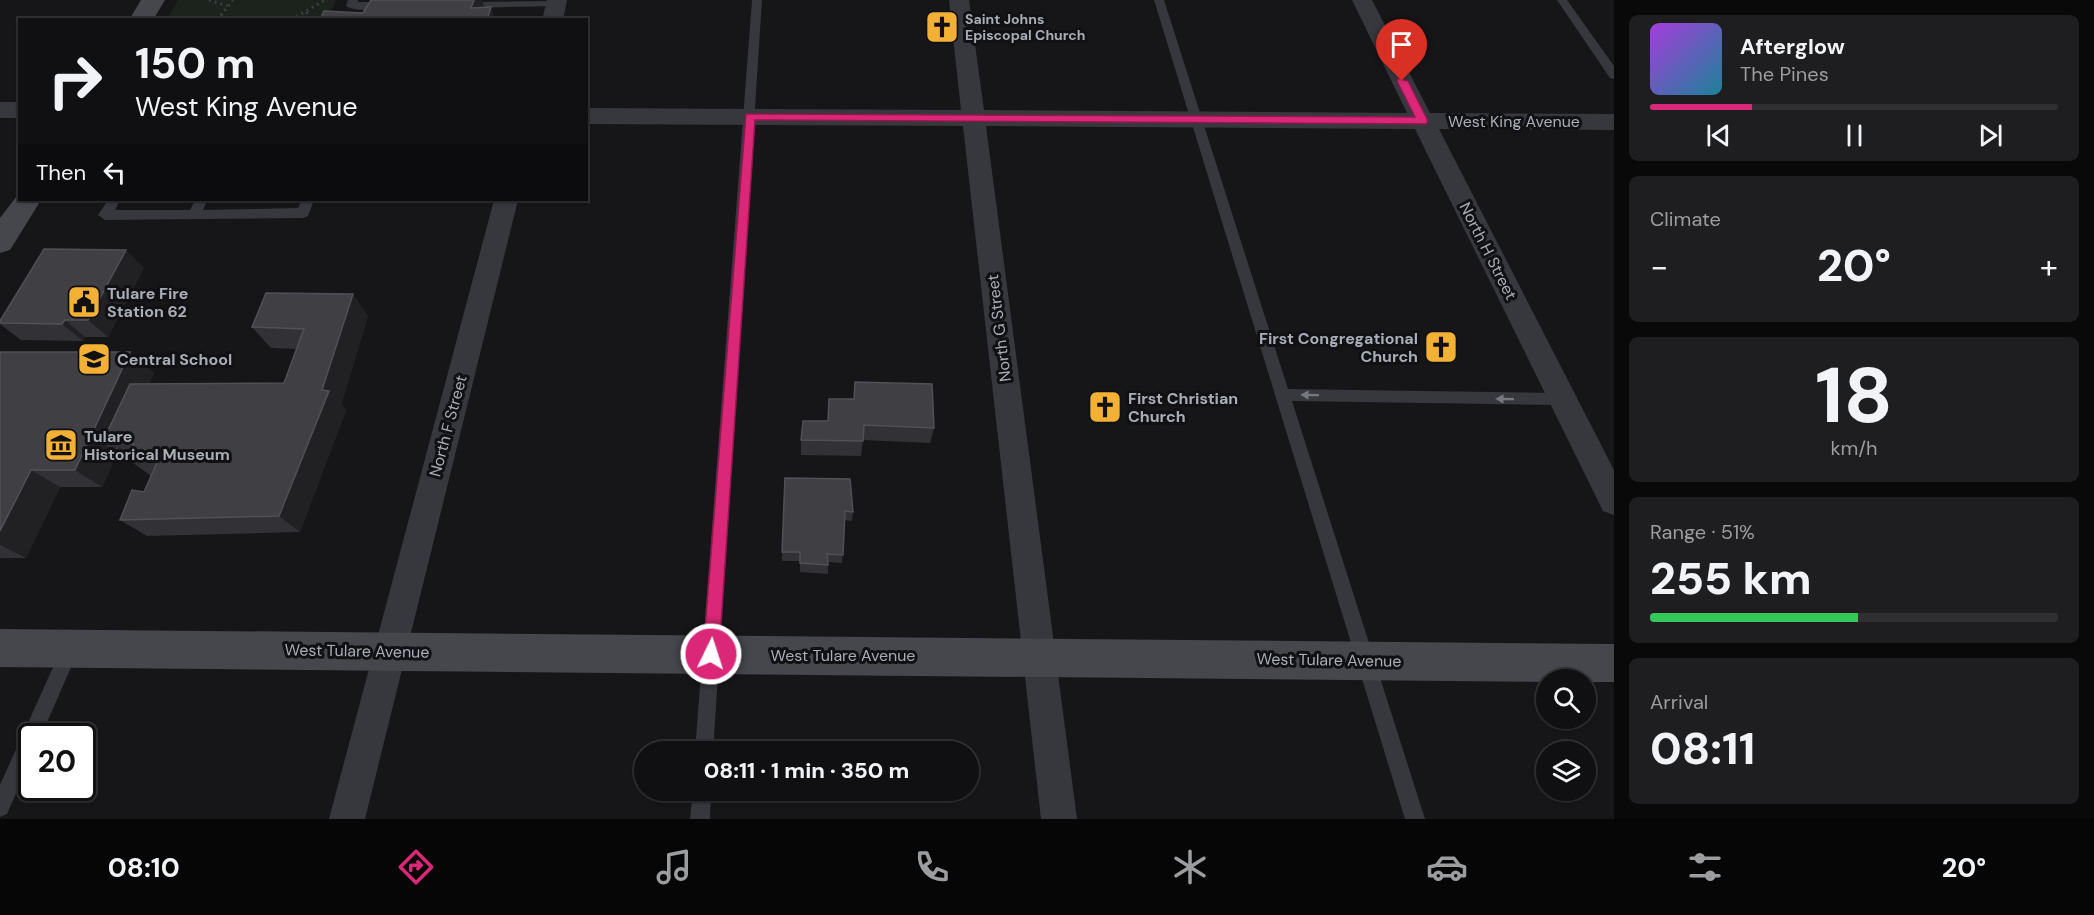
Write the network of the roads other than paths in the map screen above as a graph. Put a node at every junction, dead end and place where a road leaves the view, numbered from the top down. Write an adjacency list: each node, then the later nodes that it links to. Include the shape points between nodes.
1 (153, 0): 11 (main road)
2 (354, 0): 8 (lane, via 351,6)
3 (757, 0): 16 (lane)
4 (959, 0): 17 (street, North G Street)
5 (1159, 0): 18 (lane)
6 (1362, 0): 19 (street, North H Street)
7 (1562, 0): 12 (lane)
8 (397, 5)
9 (453, 5): 10 (lane)
10 (555, 8)
11 (142, 18)
12 (1614, 75)
13 (0, 110): 14 (street)
14 (18, 110)
15 (588, 116): 16 (street, West King Avenue)
16 (750, 117): 17 (street, West King Avenue); 34 (lane)
17 (974, 118): 18 (street, West King Avenue); 35 (street, North G Street)
18 (1195, 119): 19 (street, West King Avenue); 28 (lane)
19 (1422, 121): 20 (street, West King Avenue); 29 (street, North H Street)
20 (1614, 122)
21 (26, 201): 27 (main road)
22 (113, 201): 26 (lane, via 105,215)
23 (201, 201): 26 (lane)
24 (308, 201): 26 (lane, via 303,213)
25 (507, 201): 33 (street, North F Street)
26 (194, 215)
27 (0, 242)
28 (1281, 395): 29 (lane, one-way to 28); 36 (lane)
29 (1563, 399): 30 (street, North H Street)
30 (1614, 501)
31 (0, 648): 32 (main road, West Tulare Avenue)
32 (70, 649): 33 (main road, West Tulare Avenue); 40 (lane)
33 (388, 652): 34 (main road, West Tulare Avenue); 41 (street, North F Street)
34 (711, 654): 35 (main road, West Tulare Avenue); 38 (lane)
35 (1038, 656): 36 (main road, West Tulare Avenue); 43 (street, North G Street)
36 (1364, 660): 37 (main road, West Tulare Avenue); 44 (lane)
37 (1614, 663)
38 (705, 741)
39 (701, 801): 42 (lane)
40 (0, 807)
41 (347, 819)
42 (700, 819)
43 (1059, 819)
44 (1415, 819)

